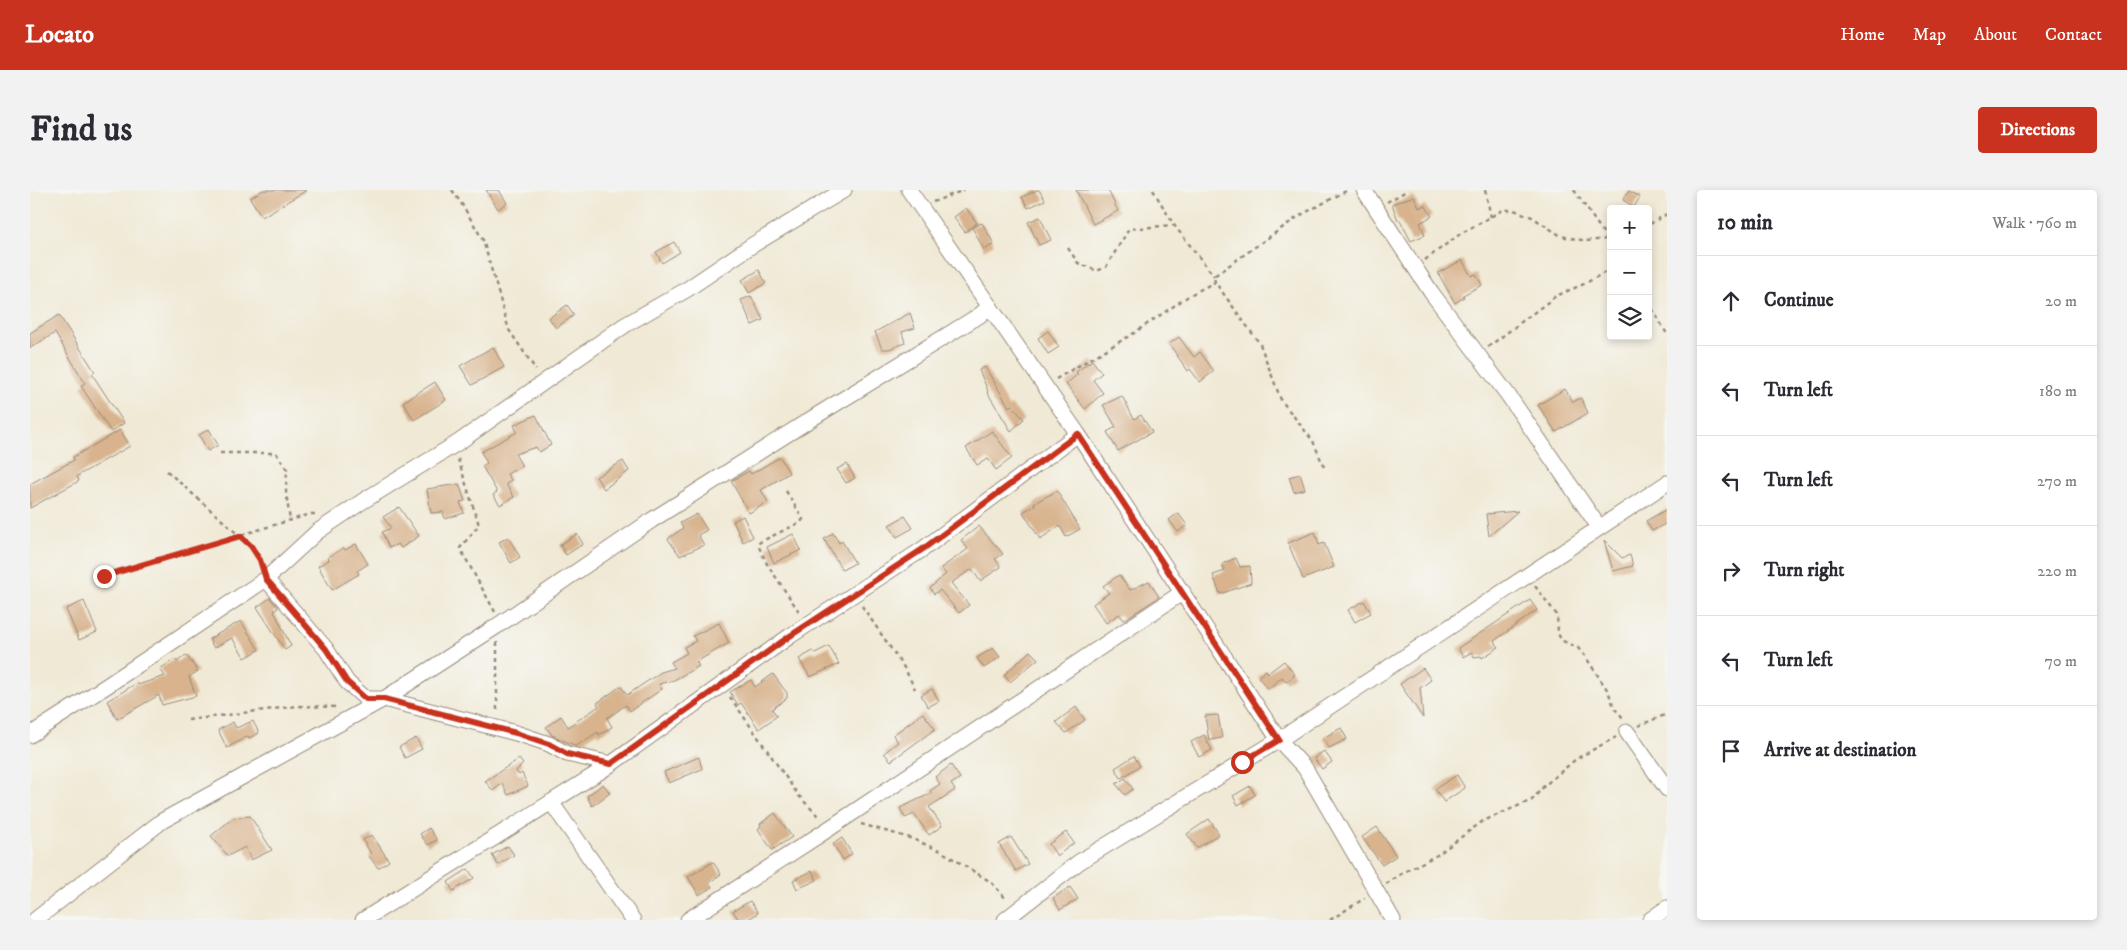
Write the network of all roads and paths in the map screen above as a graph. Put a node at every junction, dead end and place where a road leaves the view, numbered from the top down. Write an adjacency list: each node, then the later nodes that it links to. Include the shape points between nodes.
1 (452, 190): 28 (path, via 483,240 509,330)
2 (844, 190): 28 (street, via 625,325)
3 (909, 190): 11 (street)
4 (964, 190): 11 (path)
5 (1153, 190): 16 (path)
6 (1348, 190): 22 (path, via 1300,216)
7 (1364, 190): 12 (street)
8 (1408, 190): 12 (path)
9 (1485, 190): 14 (path)
10 (1574, 190): 17 (path)
11 (921, 207): 24 (street)
12 (1375, 209): 20 (street)
13 (1667, 214): 15 (path)
14 (1491, 217): 18 (path, via 1503,210 1514,210 1532,217 1561,236 1586,242); 20 (path, via 1460,234)
15 (1652, 223)
16 (1174, 225): 19 (path, via 1129,229 1106,267 1097,271 1078,263); 22 (path)
17 (1607, 238)
18 (1607, 239)
19 (1068, 248)
20 (1414, 268): 27 (street)
21 (1607, 271): 27 (path, via 1556,296)
22 (1214, 276): 23 (path)
23 (1215, 282): 29 (path); 33 (path, via 1260,344 1281,400 1313,441)
24 (990, 306): 29 (street); 47 (street, via 652,520)
25 (1652, 309): 26 (path)
26 (1667, 334)
27 (1478, 354): 39 (street)
28 (544, 381): 31 (street)
29 (1045, 386): 30 (street)
30 (1078, 434): 44 (street); 45 (street, via 923,549)
31 (459, 442): 43 (street, via 317,532); 47 (path, via 457,455 479,524 460,548 495,610)
32 (220, 453): 38 (path, via 276,453 287,469)
33 (1324, 467)
34 (167, 471): 40 (path)
35 (1667, 483): 39 (street)
36 (786, 491): 46 (path, via 803,518 801,522 758,545 767,564)
37 (319, 514): 38 (path)
38 (290, 521): 40 (path)
39 (1599, 527): 42 (street)
40 (240, 536): 41 (path); 43 (path, via 260,560)
41 (104, 576)
42 (1527, 576): 53 (path, via 1556,615 1561,640 1578,648 1585,656); 56 (street)
43 (266, 579): 49 (street, via 326,649 347,682); 55 (street)
44 (1183, 592): 56 (street); 66 (street)
45 (854, 594): 46 (street); 48 (path, via 905,669)
46 (808, 624): 57 (street)
47 (497, 626): 50 (street); 54 (path, via 497,711)
48 (915, 690)
49 (366, 699): 50 (street); 52 (path, via 338,707 297,706)
50 (384, 699): 54 (street); 63 (street, via 162,821)
51 (1667, 714): 53 (path)
52 (188, 720)
53 (1629, 730): 58 (street); 60 (path, via 1576,759 1532,800 1482,821 1438,855 1404,872)
54 (516, 733): 57 (street, via 567,754)
55 (30, 735)
56 (1279, 740): 60 (street, via 1306,768); 62 (street, via 1079,862)
57 (611, 764): 59 (street)
58 (1667, 789)
59 (551, 802): 64 (street); 65 (street)
60 (1376, 892): 67 (path); 68 (street)
61 (1667, 908): 69 (street)
62 (1014, 917)
63 (35, 920)
64 (363, 920)
65 (634, 920)
66 (688, 920)
67 (1330, 920)
68 (1393, 920)
69 (1650, 920)

